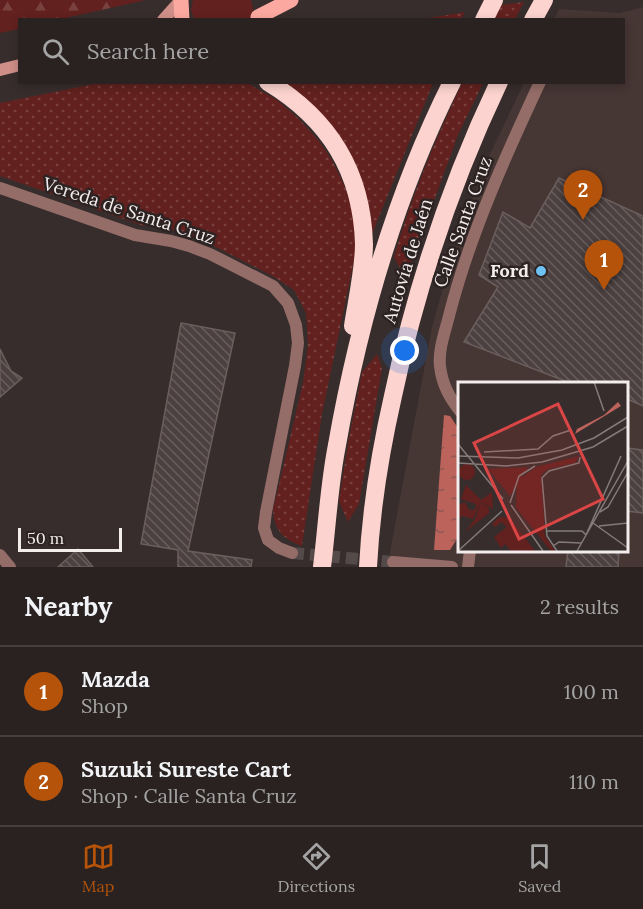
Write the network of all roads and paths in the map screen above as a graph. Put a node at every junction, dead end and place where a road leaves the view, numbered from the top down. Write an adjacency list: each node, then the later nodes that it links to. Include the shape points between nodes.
1 (181, 0): 6 (main road); 7 (main road)
2 (259, 0): 8 (main road)
3 (291, 0): 8 (main road)
4 (494, 0): 9 (highway)
5 (544, 0): 10 (highway)
6 (165, 18)
7 (182, 18)
8 (258, 18)
9 (485, 18)
10 (534, 18)
11 (18, 66): 12 (main road)
12 (0, 70)
13 (271, 84): 19 (highway, via 308,112 331,137 346,161 362,212 364,246)
14 (451, 84): 19 (highway, Autovía de Jaén, via 396,216 363,325)
15 (498, 84): 26 (highway, Autovía de Jaén, via 446,205 404,343 378,466)
16 (539, 84): 18 (street, Calle Santa Cruz, via 463,264 443,339 440,364 445,390)
17 (0, 188): 21 (street, Vereda de Santa Cruz, via 135,235 171,241 210,254 273,286 288,303 298,343 264,528 268,540)
18 (458, 408)
19 (336, 447): 25 (highway, Autovía de Jaén)
20 (470, 552): 28 (street)
21 (292, 553)
22 (0, 555): 24 (street)
23 (393, 562): 27 (street)
24 (10, 567)
25 (322, 567)
26 (368, 567)
27 (452, 567)
28 (468, 567)

